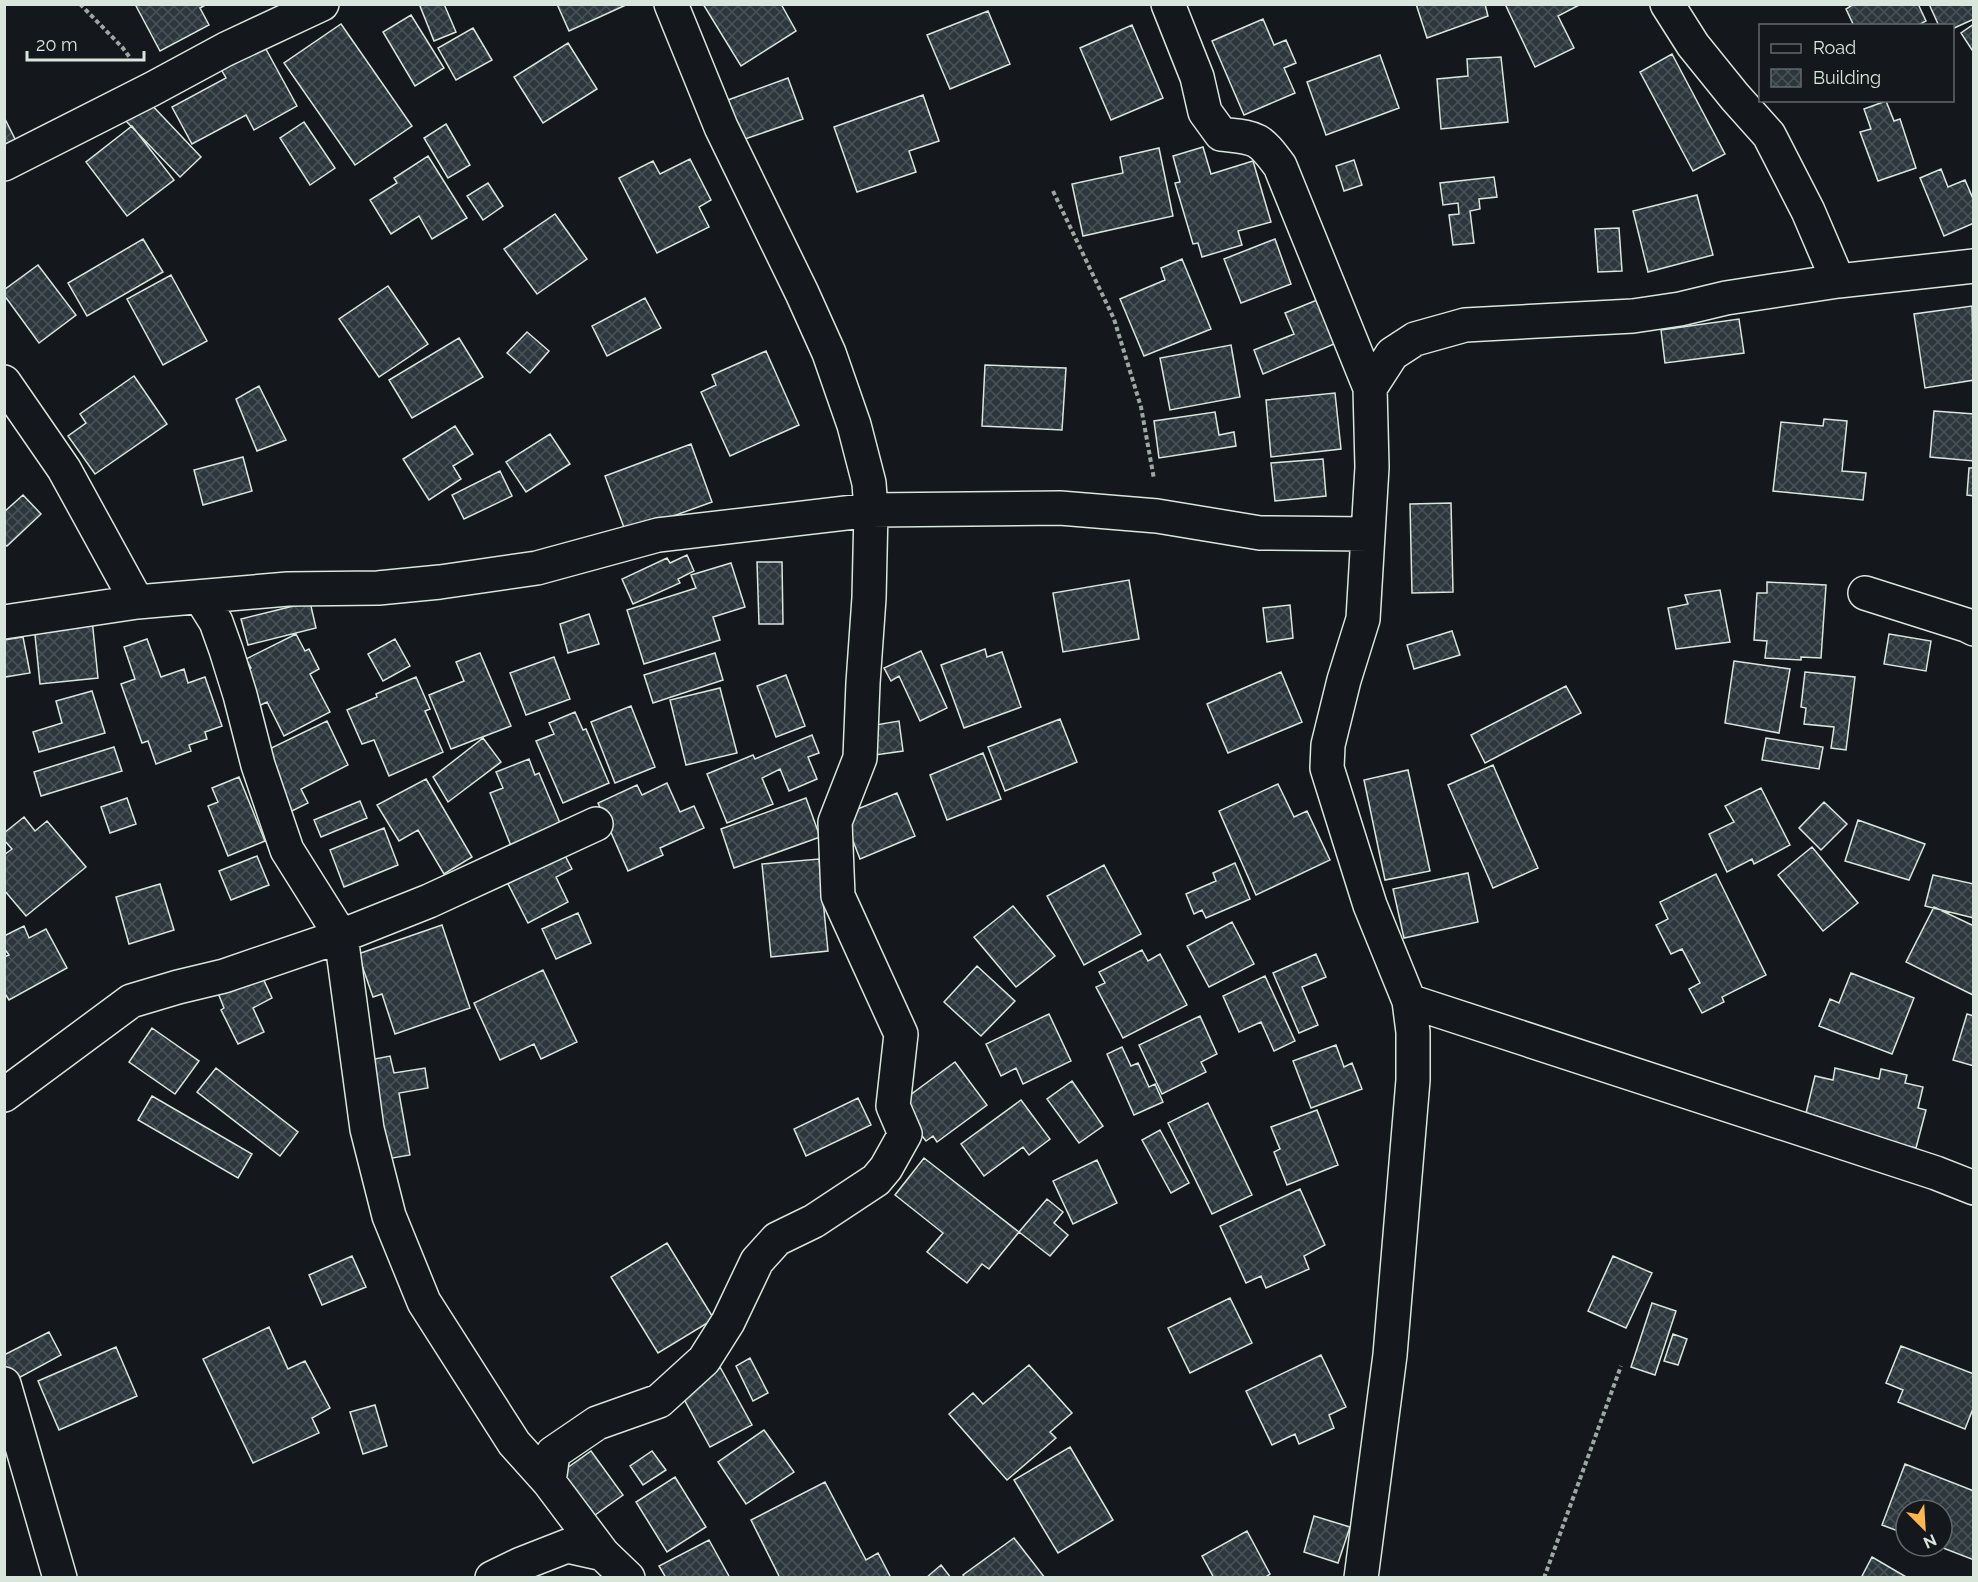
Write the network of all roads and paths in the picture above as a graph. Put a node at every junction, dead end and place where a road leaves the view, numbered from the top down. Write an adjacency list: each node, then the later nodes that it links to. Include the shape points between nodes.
1 (80, 4): 6 (path, via 122,47)
2 (322, 4): 6 (street)
3 (671, 4): 13 (street, via 721,127 829,353 854,425 869,483)
4 (1168, 4): 12 (street, via 1197,77 1205,112 1221,134 1253,137 1280,166)
5 (1667, 4): 10 (street, via 1693,45 1769,135)
6 (152, 89): 7 (street)
7 (4, 164)
8 (1053, 190): 14 (path, via 1114,319 1141,407)
9 (1974, 266): 10 (street)
10 (1838, 280): 12 (street, via 1634,316 1465,325 1415,339 1399,349)
11 (4, 382): 18 (street, via 64,469)
12 (1370, 388): 15 (street, via 1372,467)
13 (871, 510): 14 (street, via 1060,508); 17 (street, via 658,535 537,568 440,582 378,588 288,589); 28 (street, via 860,758 835,822 838,896 902,1034 893,1106 905,1134 876,1180 814,1221 777,1239 757,1261 728,1322 704,1360 659,1401 597,1423 553,1453)
14 (1157, 516): 15 (street, via 1260,533)
15 (1368, 534): 23 (street, via 1363,619 1328,745 1327,768 1370,905)
16 (1865, 593): 20 (street)
17 (201, 598): 18 (street); 22 (street, via 223,641 287,850)
18 (136, 602): 19 (street)
19 (4, 622)
20 (1974, 629)
21 (596, 824): 22 (street, via 429,901)
22 (341, 936): 24 (street, via 224,976 131,1001); 28 (street, via 367,1129 389,1216 424,1302 514,1443)
23 (1409, 1001): 25 (street); 33 (street, via 1413,1080 1408,1148 1390,1355)
24 (4, 1095)
25 (1974, 1188)
26 (1621, 1366): 34 (path)
27 (4, 1384): 30 (street)
28 (549, 1482): 29 (street)
29 (603, 1554): 31 (street, via 567,1546); 32 (street)
30 (60, 1578)
31 (492, 1578)
32 (628, 1578)
33 (1361, 1578)
34 (1544, 1578)

